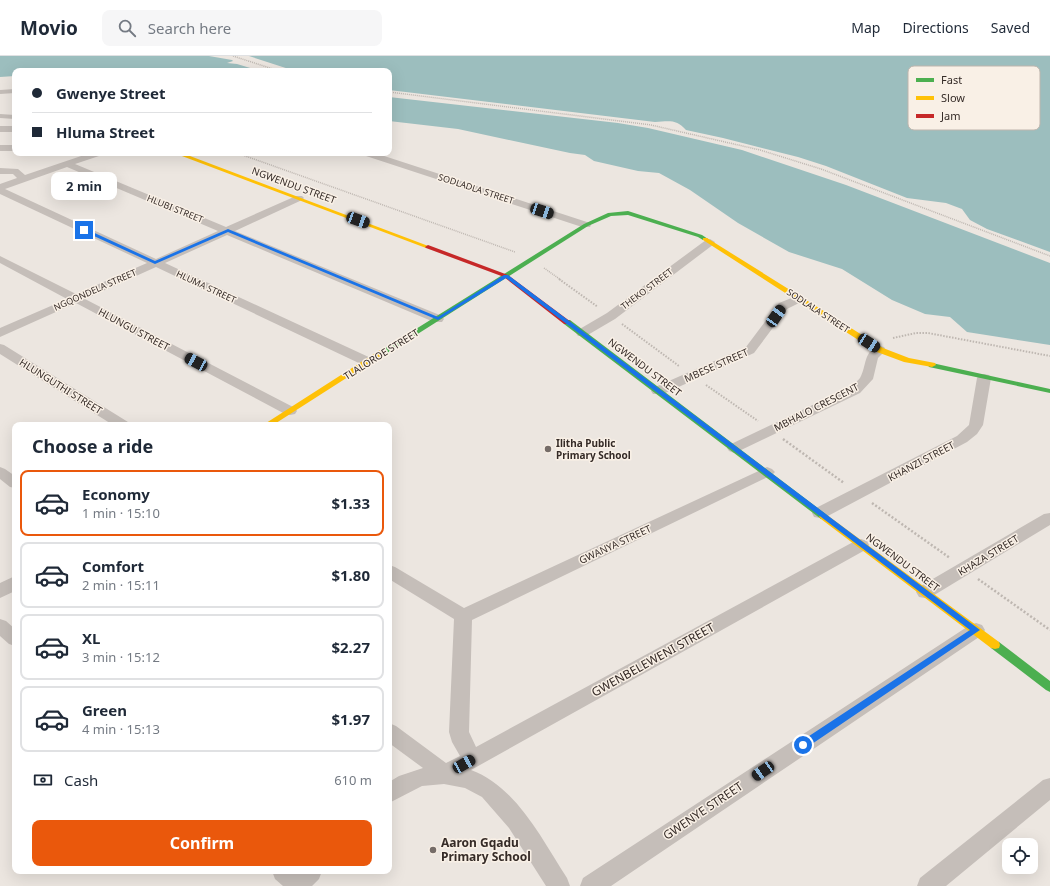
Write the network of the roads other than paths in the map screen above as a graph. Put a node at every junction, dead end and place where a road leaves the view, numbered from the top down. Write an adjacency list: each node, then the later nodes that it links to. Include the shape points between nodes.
1 (0, 92): 2 (street)
2 (12, 92)
3 (0, 129): 4 (street)
4 (12, 129)
5 (0, 148): 6 (street)
6 (12, 148)
7 (90, 156): 10 (street)
8 (185, 156): 14 (street, NGWENDU STREET)
9 (375, 156): 16 (street, SODLADLA STREET)
10 (67, 164): 12 (street); 17 (street, HLUBI STREET)
11 (0, 170): 12 (street, via 15,171)
12 (22, 179): 13 (street)
13 (0, 189): 20 (street, HLUMA STREET)
14 (299, 198): 17 (street, NGQONDELA STREET); 21 (street, NGWENDU STREET)
15 (619, 213): 16 (street, TLALOROE STREET, via 604,216); 18 (street, SODLALA STREET, via 650,219)
16 (586, 225): 21 (street, TLALOROE STREET)
17 (228, 230): 20 (street, NGQONDELA STREET); 24 (street, HLUBI STREET)
18 (710, 242): 23 (street, SODLALA STREET); 26 (street, THEKO STREET, via 611,316)
19 (0, 259): 22 (street, HLUNGU STREET)
20 (155, 263): 22 (street, NGQONDELA STREET); 29 (street, HLUMA STREET)
21 (506, 276): 24 (street, TLALOROE STREET); 26 (street, NGWENDU STREET)
22 (76, 299): 25 (street, NGQONDELA STREET); 33 (street, HLUNGU STREET)
23 (799, 299): 28 (street, SODLALA STREET); 31 (street, MBESE STREET, via 783,306 750,350)
24 (438, 319): 29 (street, TLALOROE STREET)
25 (0, 333)
26 (582, 333): 31 (street, NGWENDU STREET)
27 (0, 348): 34 (street, HLUNGUTHI STREET)
28 (880, 350): 30 (street, SODLALA STREET, via 907,360); 36 (street, MBHALO CRESCENT, via 872,357 866,379 855,390)
29 (368, 362): 33 (street, TLALOROE STREET)
30 (984, 378): 32 (street, SODLALA STREET); 40 (street, KHANZI STREET, via 978,419 972,431 962,439)
31 (658, 390): 36 (street, NGWENDU STREET)
32 (1050, 391)
33 (290, 411): 35 (street, TLALOROE STREET)
34 (118, 422)
35 (272, 422)
36 (734, 448): 38 (street, NGWENDU STREET)
37 (0, 472): 39 (street)
38 (767, 472): 40 (street, NGWENDU STREET); 47 (street, GWANYA STREET)
39 (12, 481)
40 (820, 513): 42 (street, NGWENDU STREET)
41 (1050, 518): 46 (street, KHAZA STREET)
42 (861, 545): 46 (street, NGWENDU STREET); 53 (street, GWENBELEWENI STREET)
43 (392, 573): 47 (street)
44 (12, 584): 45 (street)
45 (0, 592)
46 (925, 592): 49 (street, NGWENDU STREET)
47 (463, 616): 53 (street, via 459,732 462,742)
48 (0, 626): 50 (street)
49 (976, 630): 51 (street, NGWENDU STREET); 58 (street, GWENYE STREET)
50 (12, 636)
51 (1050, 687)
52 (392, 734): 54 (street, via 435,765)
53 (474, 759): 54 (street, GWENBELEWENI STREET)
54 (444, 776): 56 (street, via 421,777); 57 (street, via 469,779 490,790 517,821)
55 (1050, 788): 59 (street)
56 (392, 791)
57 (559, 886)
58 (591, 886)
59 (928, 886)

